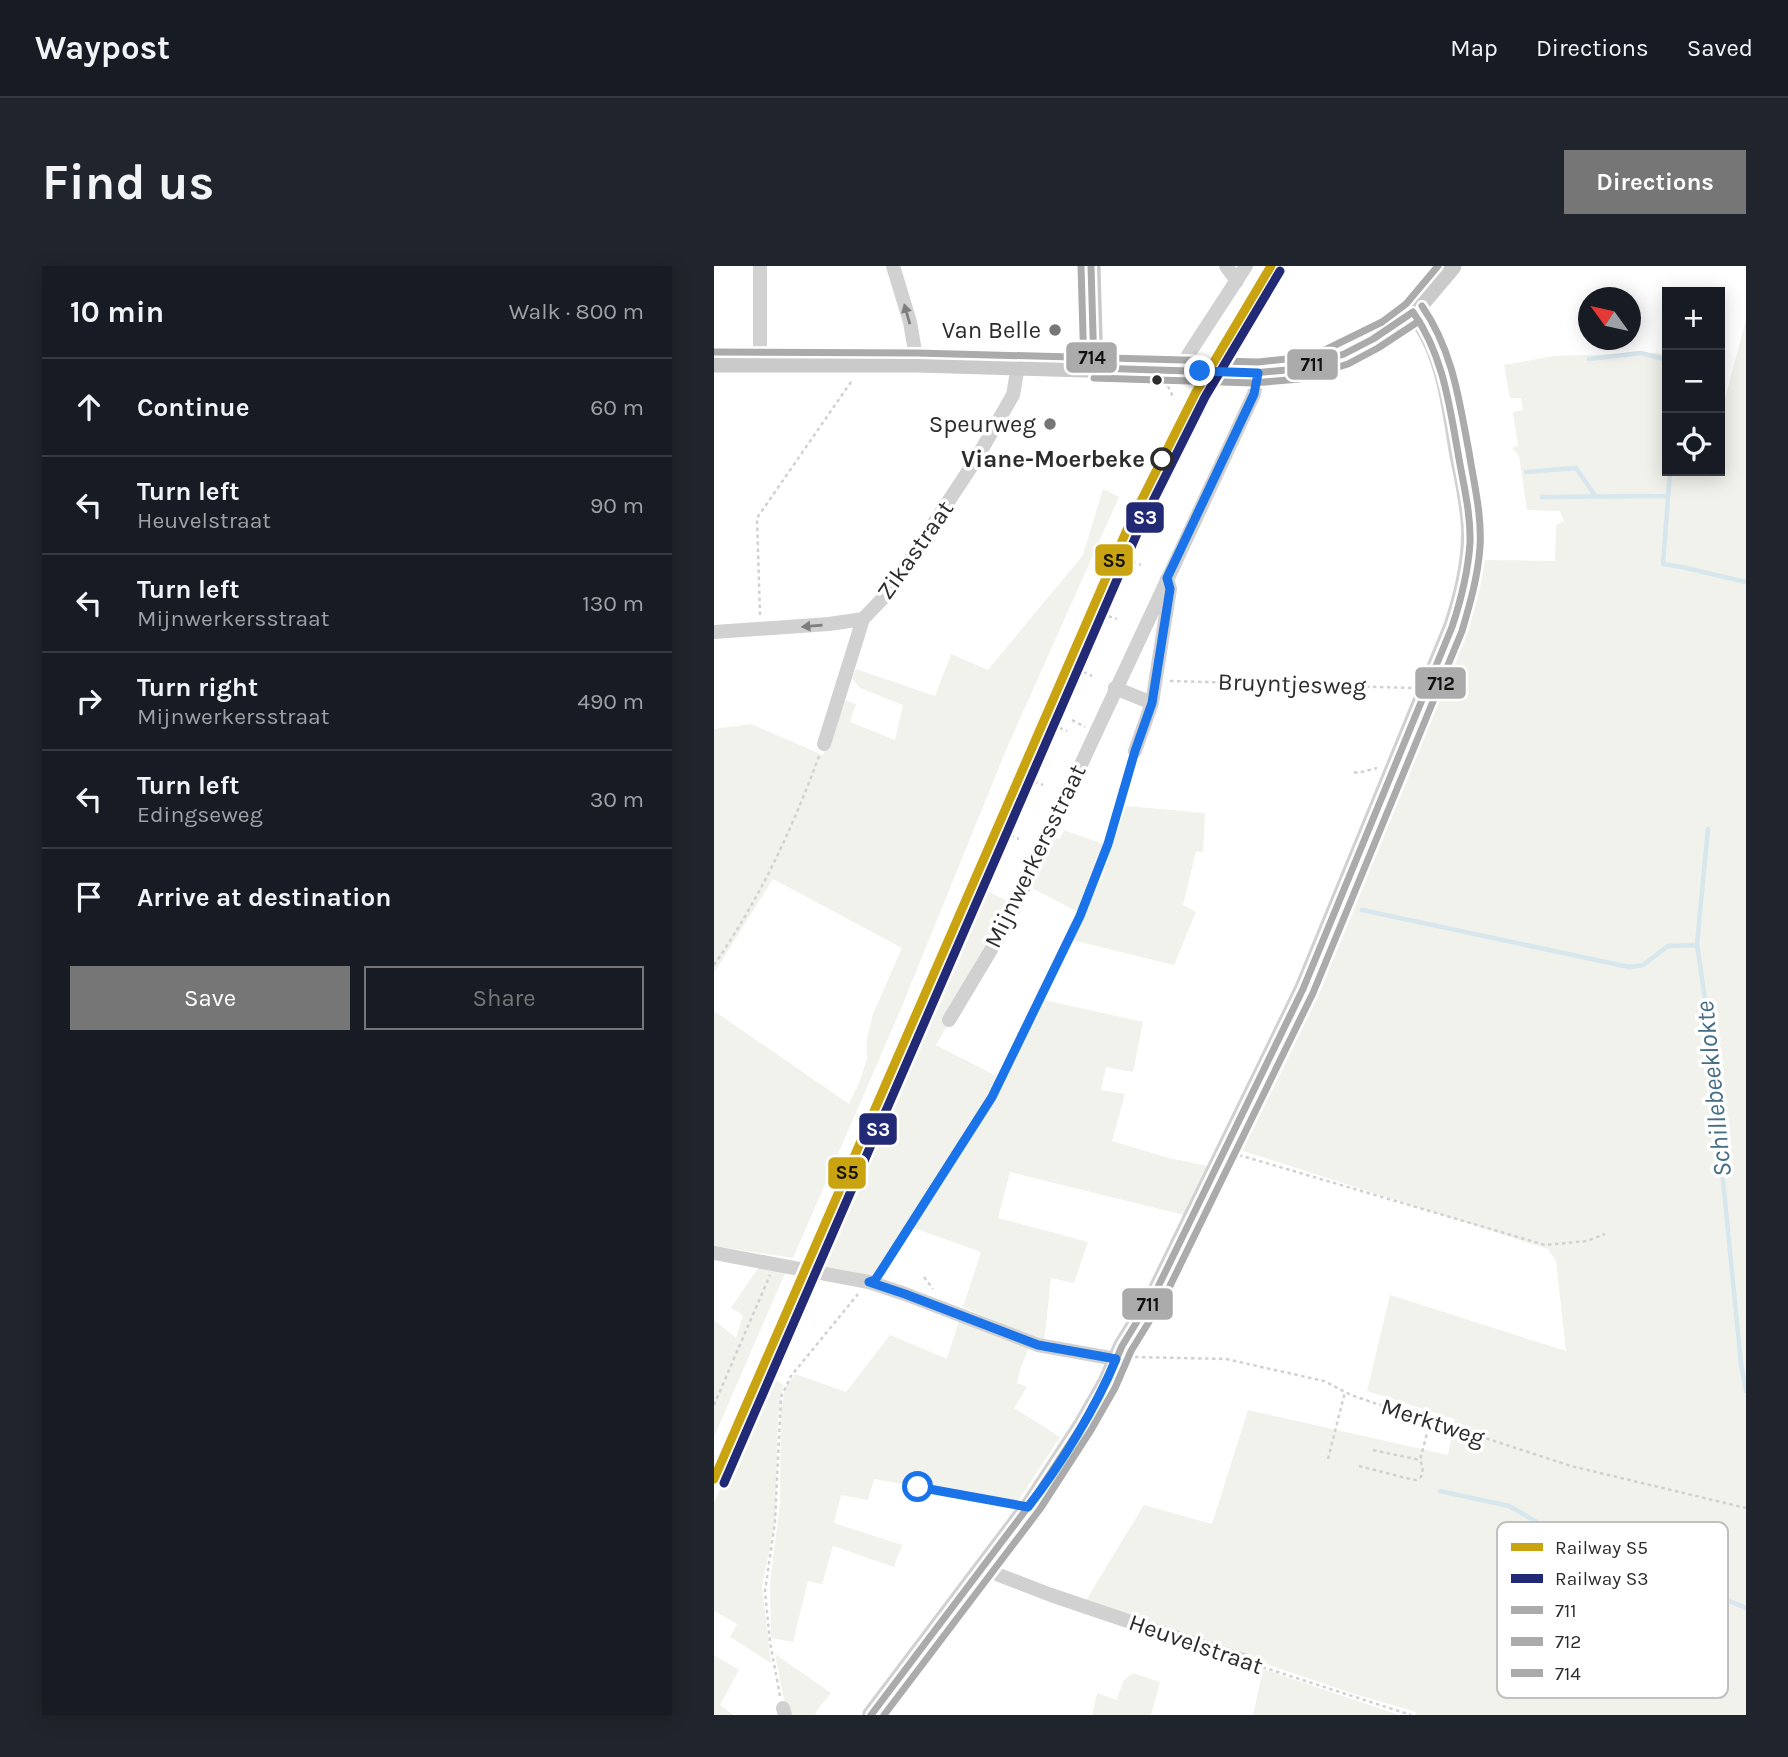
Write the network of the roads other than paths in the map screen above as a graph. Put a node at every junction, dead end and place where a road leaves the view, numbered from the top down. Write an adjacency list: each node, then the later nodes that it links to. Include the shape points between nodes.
1 (760, 266): 9 (street)
2 (893, 266): 11 (street, one-way to 2)
3 (1091, 266): 13 (main road)
4 (1226, 266): 7 (street)
5 (1245, 266): 7 (street)
6 (1452, 266): 8 (main road)
7 (1237, 281): 14 (street, via 1188,355)
8 (1413, 312): 15 (main road, via 1388,331 1327,361); 25 (street, via 1445,378 1466,499 1470,531 1462,595 1303,989 1157,1289)
9 (761, 362): 10 (main road); 11 (main road)
10 (714, 363)
11 (917, 363): 12 (main road)
12 (1018, 366): 13 (main road); 17 (street, Zikastraat, via 1013,395 975,461 888,593)
13 (1094, 368): 14 (main road)
14 (1183, 370): 15 (main road)
15 (1258, 373): 16 (street, Mijnwerkersstraat, via 1254,394)
16 (1167, 578): 19 (street, Mijnwerkersstraat); 20 (street, Mijnwerkersstraat, via 1170,589)
17 (863, 619): 18 (street, Zikastraat, one-way to 18); 21 (street, Zikastraat)
18 (714, 632)
19 (1115, 688): 20 (street); 23 (street, Mijnwerkersstraat, via 1007,923)
20 (1152, 703): 22 (street, Mijnwerkersstraat)
21 (824, 744)
22 (1135, 751)
23 (949, 1020)
24 (714, 1253): 25 (street, via 869,1282 1038,1345)
25 (1117, 1356): 26 (street, via 1082,1425)
26 (984, 1566): 27 (street, Heuvelstraat, via 1051,1595); 28 (street)
27 (1243, 1660)
28 (871, 1715)

